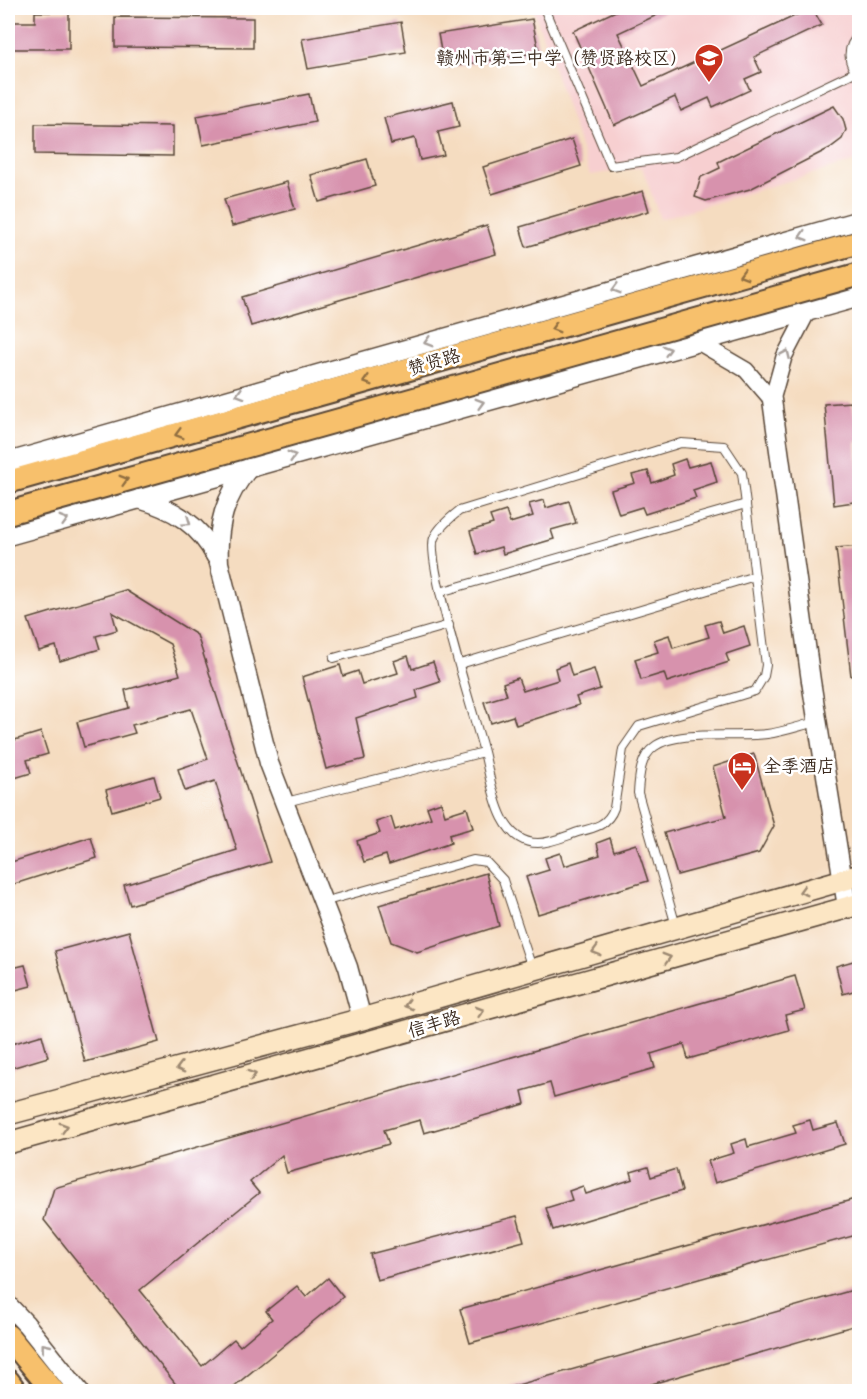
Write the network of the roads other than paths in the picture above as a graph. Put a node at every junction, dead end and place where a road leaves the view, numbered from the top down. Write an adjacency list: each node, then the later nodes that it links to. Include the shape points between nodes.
1 (544, 8): 3 (lane, via 611,166 676,157)
2 (860, 34): 3 (lane, via 850,46 849,55)
3 (857, 74)
4 (860, 220): 11 (street, one-way to 11)
5 (860, 242): 13 (main road, 赞贤路, one-way to 13)
6 (860, 274): 16 (main road, 赞贤路, one-way to 6)
7 (860, 297): 8 (street)
8 (808, 311): 9 (street); 10 (street, one-way to 8, via 784,357)
9 (698, 342): 10 (street, via 746,370); 12 (street, one-way to 9)
10 (772, 400): 24 (street)
11 (8, 462)
12 (249, 468): 14 (street); 18 (street, via 231,492 223,512)
13 (8, 482)
14 (138, 499): 17 (street, one-way to 14); 18 (street, one-way to 18, via 166,509 192,525 206,537)
15 (746, 504): 19 (lane); 20 (lane); 20 (lane, via 742,473 724,446 681,442 459,511 434,538)
16 (8, 513)
17 (8, 536)
18 (219, 563): 26 (street, via 269,764)
19 (755, 576): 23 (lane); 25 (lane, via 766,665 755,691 639,726 623,749 614,808 601,826 540,843 523,842 504,825)
20 (440, 592): 21 (lane)
21 (449, 625): 22 (lane); 23 (lane)
22 (334, 657)
23 (460, 664): 25 (lane)
24 (818, 722): 27 (street); 30 (lane, via 766,734 678,738 654,746 644,760 638,793)
25 (484, 752): 26 (lane)
26 (284, 803): 28 (street)
27 (850, 878): 29 (street); 30 (main road, 信丰路, one-way to 30)
28 (323, 903): 31 (lane, via 474,860 486,862 503,880); 32 (street, via 348,967)
29 (853, 906): 34 (main road, 信丰路, one-way to 29)
30 (676, 927): 31 (main road, 信丰路, one-way to 31)
31 (532, 969): 32 (main road, 信丰路, one-way to 32)
32 (362, 1019): 33 (main road, 信丰路, one-way to 33)
33 (8, 1114)
34 (8, 1143)
35 (8, 1305): 40 (street, one-way to 35)
36 (8, 1336): 39 (main road)
37 (8, 1381): 38 (main road)
38 (16, 1392)
39 (54, 1392)
40 (80, 1392)

